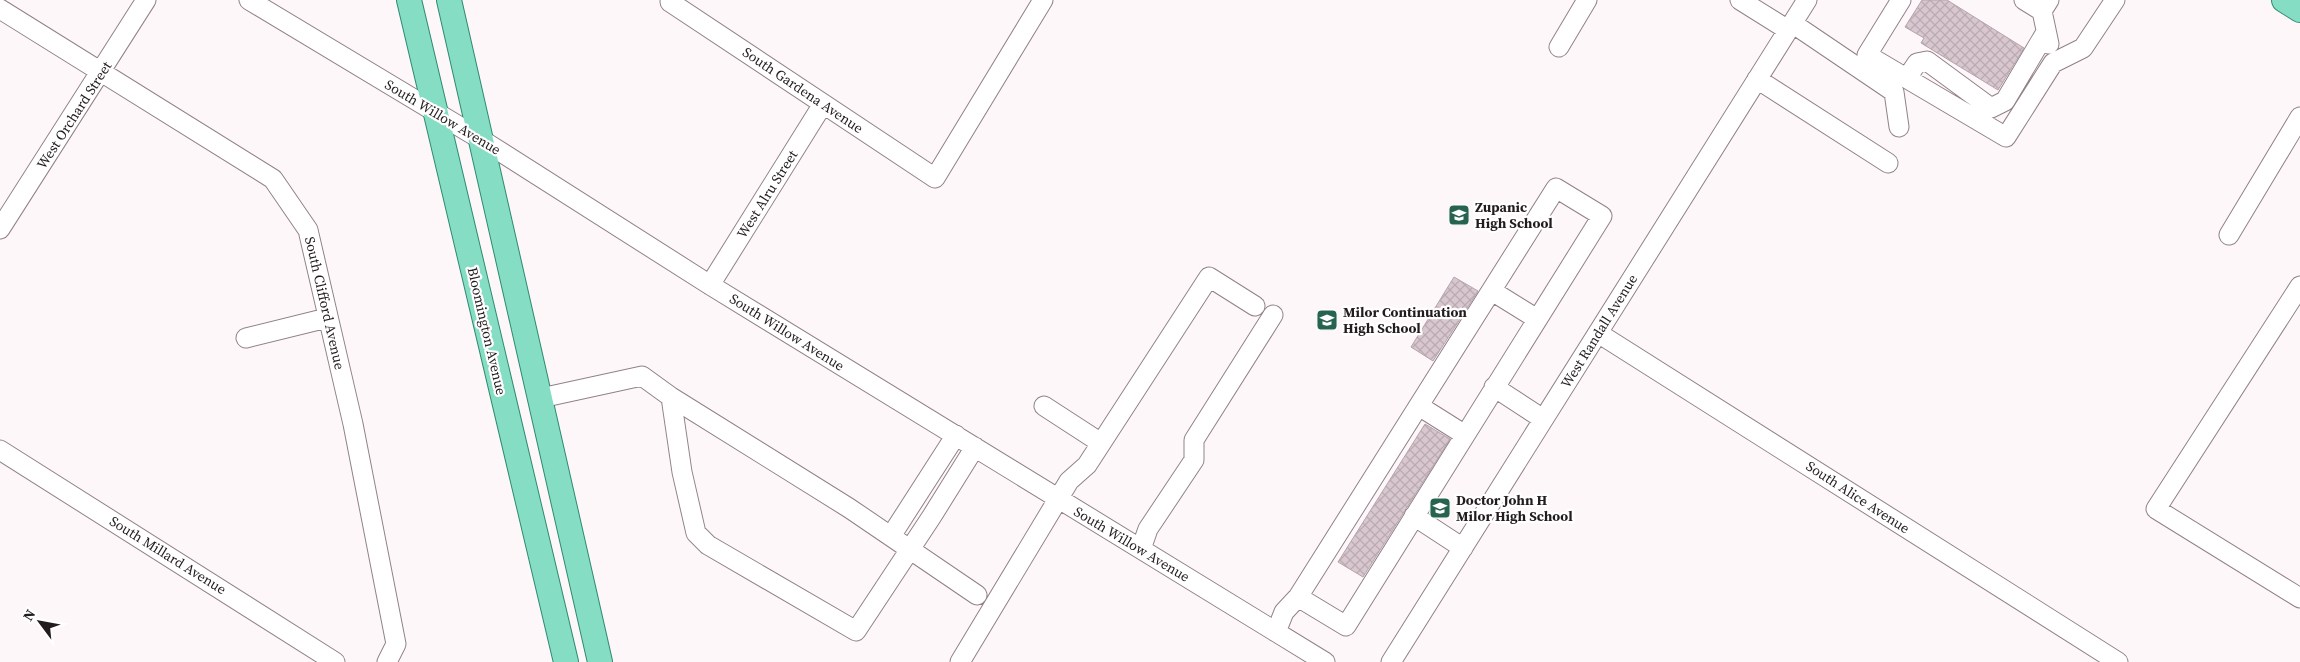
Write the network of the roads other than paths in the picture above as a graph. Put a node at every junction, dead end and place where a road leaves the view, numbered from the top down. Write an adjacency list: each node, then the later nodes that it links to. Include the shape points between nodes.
1 (146, 0): 21 (street, West Orchard Street)
2 (249, 0): 25 (street, South Willow Avenue)
3 (409, 0): 25 (main road, Bloomington Avenue)
4 (449, 0): 28 (main road)
5 (1043, 0): 24 (street, South Gardena Avenue, via 934,178)
6 (1587, 0): 19 (street)
7 (1740, 0): 17 (street)
8 (1807, 0): 17 (street, West Randall Avenue)
9 (1901, 0): 22 (street, via 1867,54)
10 (2024, 0): 14 (street)
11 (2115, 0): 20 (street, via 2083,48)
12 (2284, 0): 16 (main road)
13 (671, 1): 24 (street, South Gardena Avenue)
14 (2045, 6): 18 (street)
15 (0, 10): 21 (street, South Clifford Avenue)
16 (2300, 10)
17 (1790, 26): 23 (street, West Randall Avenue); 27 (street, via 1894,92)
18 (2046, 32): 20 (street); 22 (street, via 2005,101 1991,108 1927,60 1917,63)
19 (1559, 47)
20 (2053, 63): 22 (street, via 2006,137)
21 (101, 73): 30 (street, West Orchard Street); 37 (street, South Clifford Avenue, via 272,179 308,230)
22 (1907, 78)
23 (1757, 79): 29 (street); 39 (street, West Randall Avenue)
24 (823, 104): 32 (street, West Alru Street)
25 (434, 111): 28 (street, South Willow Avenue); 64 (main road, Bloomington Avenue)
26 (2300, 117): 31 (street)
27 (1899, 127)
28 (482, 140): 32 (street, South Willow Avenue); 43 (main road)
29 (1888, 163)
30 (0, 229)
31 (2229, 235)
32 (710, 285): 47 (street, South Willow Avenue)
33 (2300, 286): 60 (street, via 2156,509)
34 (1492, 291): 38 (street); 38 (street, via 1556,188 1602,216); 45 (street)
35 (1255, 306): 49 (street, via 1209,277)
36 (1273, 315): 57 (street, via 1194,440 1194,460 1148,529)
37 (327, 318): 40 (street); 63 (street, South Clifford Avenue, via 361,460 396,644)
38 (1537, 319): 41 (street)
39 (1598, 333): 46 (street, West Randall Avenue); 69 (street, South Alice Avenue)
40 (246, 338)
41 (1494, 387): 46 (street); 48 (street)
42 (671, 397): 43 (street, via 642,376); 54 (street); 56 (street, via 682,472 696,533 708,545 856,631)
43 (541, 398): 65 (main road)
44 (1044, 406): 49 (street)
45 (1419, 406): 48 (street); 59 (street)
46 (1543, 419): 55 (street, West Randall Avenue)
47 (956, 435): 50 (street, South Willow Avenue); 54 (street)
48 (1465, 435): 53 (street)
49 (1101, 443): 52 (street, via 1087,465 1069,481)
50 (975, 447): 52 (street, South Willow Avenue); 56 (street)
51 (0, 450): 62 (street, South Millard Avenue)
52 (1060, 500): 57 (street, South Willow Avenue); 66 (street)
53 (1414, 516): 55 (street); 59 (street, via 1346,626)
54 (891, 536): 56 (street)
55 (1462, 548): 68 (street, West Randall Avenue)
56 (910, 549): 58 (street)
57 (1141, 549): 61 (street, South Willow Avenue)
58 (977, 595)
59 (1298, 597): 61 (street, via 1284,612)
60 (2300, 598)
61 (1276, 632): 67 (street, South Willow Avenue)
62 (335, 662)
63 (387, 662)
64 (566, 662)
65 (600, 662)
66 (960, 662)
67 (1325, 662)
68 (1391, 662)
69 (2118, 662)

